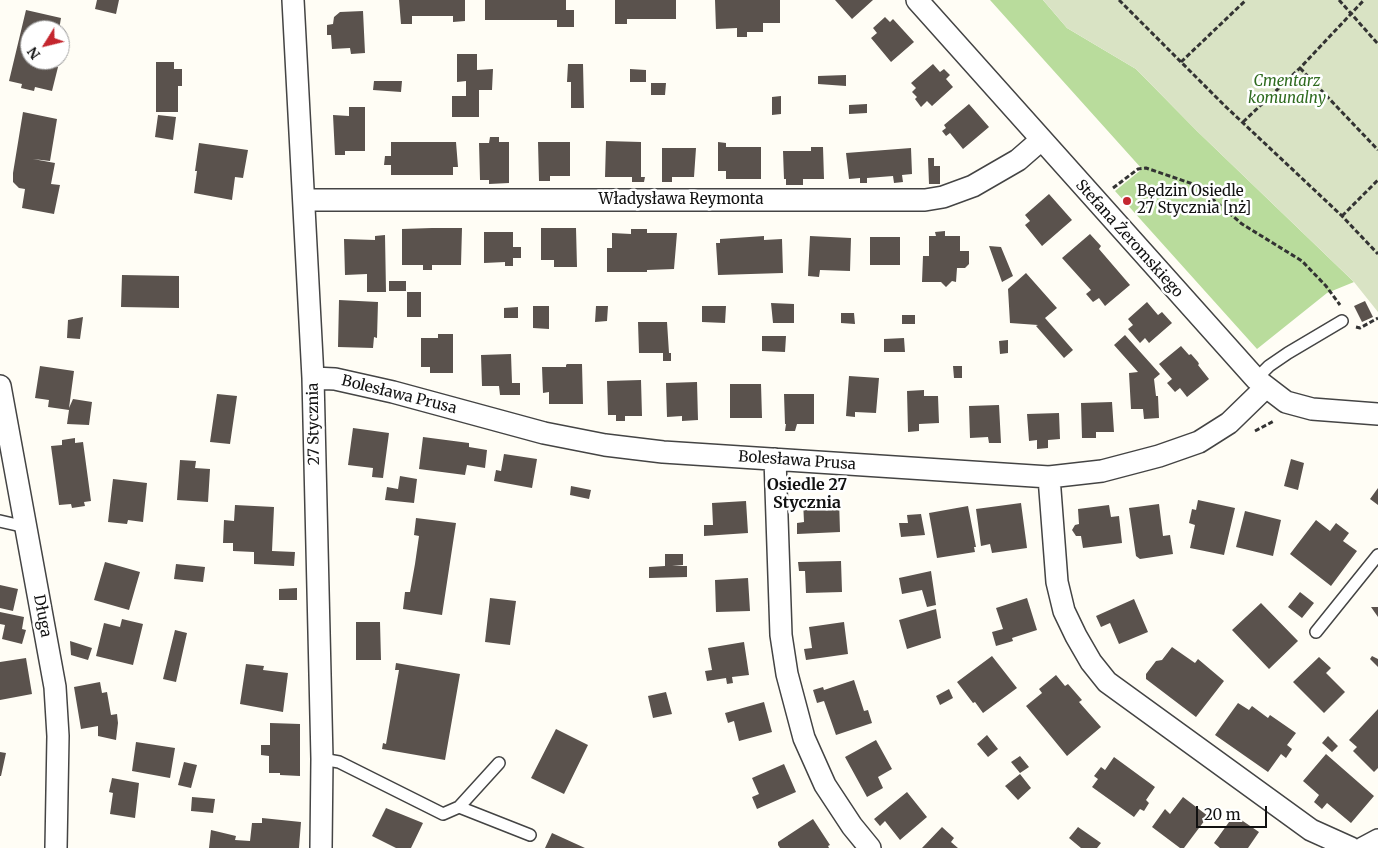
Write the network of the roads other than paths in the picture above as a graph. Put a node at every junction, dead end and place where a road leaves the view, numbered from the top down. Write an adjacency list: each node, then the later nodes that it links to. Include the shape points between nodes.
1 (293, 0): 4 (street, 27 Stycznia)
2 (917, 0): 3 (street, Stefana Żeromskiego)
3 (1041, 140): 4 (street, Władysława Reymonta, via 1018,160 973,186 925,200); 7 (street, Stefana Żeromskiego)
4 (304, 200): 6 (street, 27 Stycznia)
5 (1342, 321): 7 (lane, via 1269,366)
6 (313, 378): 10 (street, Bolesława Prusa, via 335,379 374,388 605,446); 16 (street, 27 Stycznia)
7 (1260, 384): 9 (street, Stefana Żeromskiego, via 1286,402 1312,409); 11 (street, Bolesława Prusa, via 1229,423 1199,442 1102,471)
8 (0, 386): 13 (street, Długa)
9 (1378, 414)
10 (774, 459): 11 (street, Bolesława Prusa); 23 (street, via 781,635 786,674 804,738 825,786)
11 (1049, 477): 24 (street, via 1057,582 1064,611 1086,653 1107,682 1311,830)
12 (0, 521): 13 (lane)
13 (26, 527): 21 (street, Długa, via 55,687 58,736)
14 (1378, 556): 15 (lane)
15 (1316, 632)
16 (322, 759): 18 (lane, via 339,762 443,814); 22 (street, 27 Stycznia)
17 (499, 763): 18 (lane)
18 (459, 807): 19 (lane)
19 (530, 835)
20 (1378, 840): 25 (street)
21 (56, 848)
22 (321, 848)
23 (870, 848)
24 (1351, 848)
25 (1362, 848)

